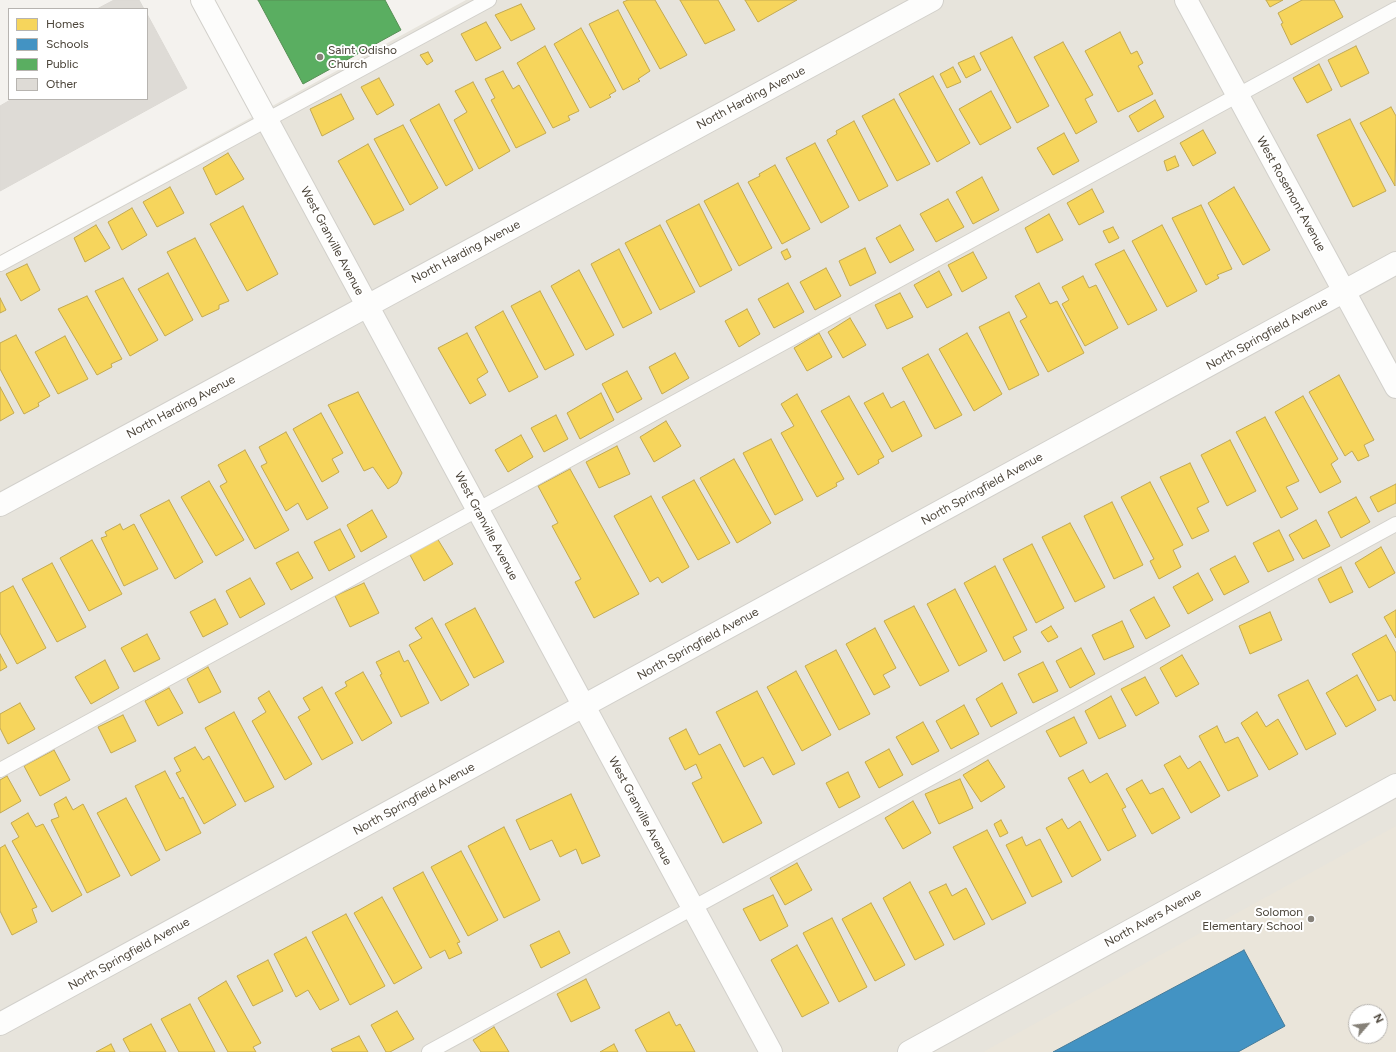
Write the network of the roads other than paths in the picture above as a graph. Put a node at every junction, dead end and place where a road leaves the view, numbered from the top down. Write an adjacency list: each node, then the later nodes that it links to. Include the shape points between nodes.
1 (202, 0): 7 (street, West Granville Avenue)
2 (488, 0): 7 (lane)
3 (932, 0): 11 (street, North Harding Avenue)
4 (1186, 0): 6 (street, West Rosemont Avenue)
5 (1396, 9): 6 (lane)
6 (1237, 95): 10 (street, West Rosemont Avenue); 14 (lane)
7 (267, 120): 9 (lane); 11 (street, West Granville Avenue)
8 (1396, 263): 10 (street, North Springfield Avenue)
9 (0, 264)
10 (1344, 292): 12 (street, West Rosemont Avenue); 16 (street, North Springfield Avenue)
11 (367, 306): 13 (street, North Harding Avenue); 14 (street, West Granville Avenue)
12 (1396, 388)
13 (0, 505)
14 (478, 509): 16 (street, West Granville Avenue); 17 (lane)
15 (1396, 524): 19 (lane)
16 (584, 706): 19 (street, West Granville Avenue); 20 (street, North Springfield Avenue)
17 (0, 770)
18 (1396, 785): 23 (street, North Avers Avenue)
19 (693, 908): 21 (lane); 22 (street, West Granville Avenue)
20 (0, 1024)
21 (429, 1052)
22 (771, 1052)
23 (910, 1052)

